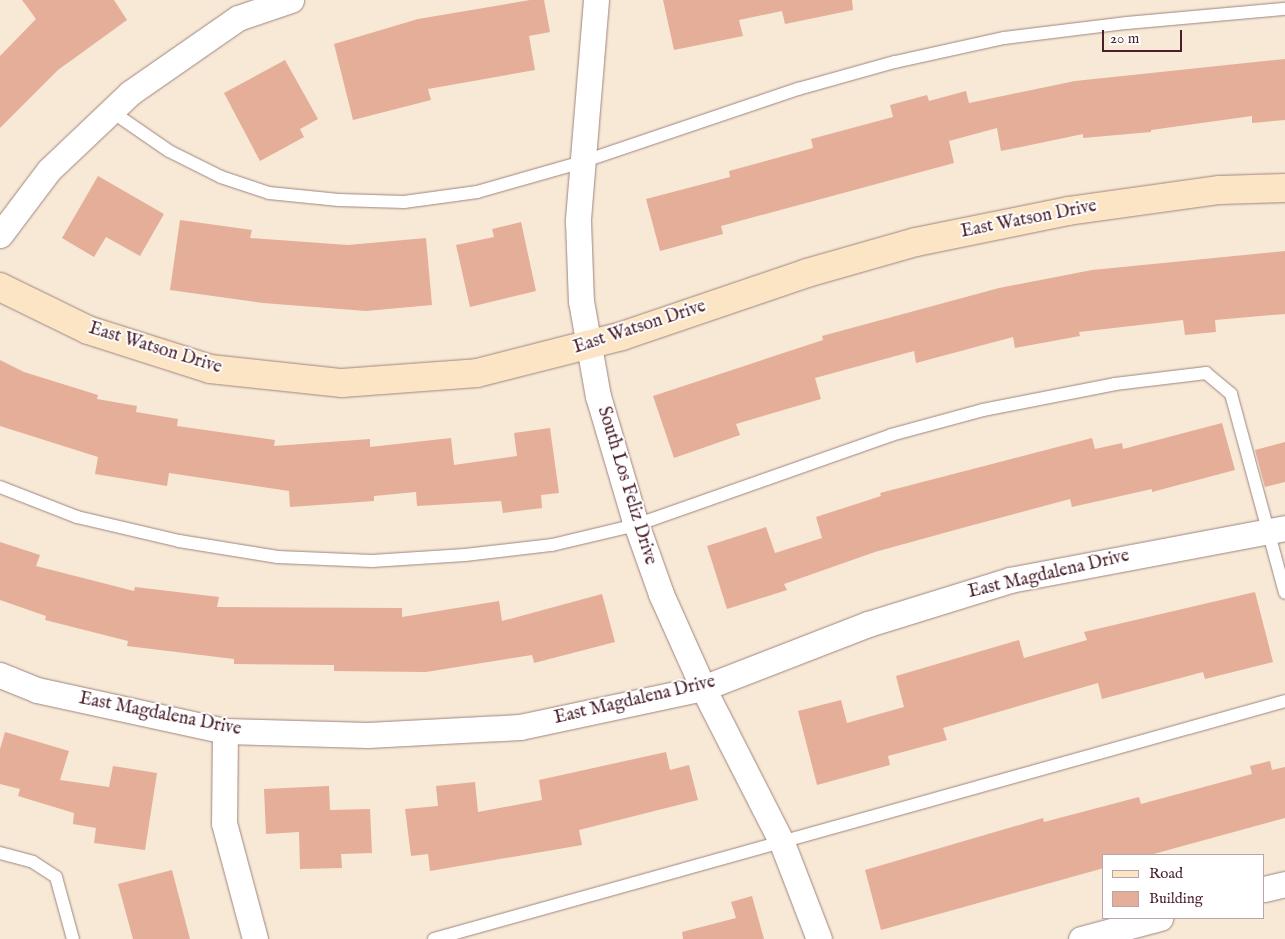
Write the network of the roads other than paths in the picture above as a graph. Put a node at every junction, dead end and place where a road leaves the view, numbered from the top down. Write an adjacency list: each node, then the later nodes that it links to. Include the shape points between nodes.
1 (291, 0): 4 (street, via 238,18 130,93)
2 (596, 0): 5 (street, South Los Feliz Drive)
3 (1285, 9): 5 (lane, via 1127,23 986,42 895,62 798,89)
4 (111, 111): 5 (lane, via 169,150 221,177 279,194 404,202 477,192); 7 (street, via 49,170)
5 (582, 162): 9 (street, South Los Feliz Drive, via 578,222 581,301)
6 (1285, 188): 9 (street, East Watson Drive, via 1220,190 1068,211 916,242 807,273)
7 (0, 235)
8 (0, 287): 9 (street, East Watson Drive, via 88,330 210,369 342,383 478,372)
9 (589, 346): 11 (street, South Los Feliz Drive, via 600,404)
10 (0, 487): 11 (lane, via 77,517 178,541 278,556 372,561 465,555 552,545)
11 (636, 525): 12 (lane, via 891,435 983,410 1115,384 1206,373 1231,394); 15 (street, South Los Feliz Drive, via 660,594)
12 (1277, 530): 13 (lane); 15 (street, East Magdalena Drive, via 1010,580 868,624)
13 (1285, 593)
14 (0, 675): 17 (street, East Magdalena Drive, via 37,690)
15 (703, 688): 17 (street, East Magdalena Drive, via 520,727 368,735); 18 (street, South Los Feliz Drive)
16 (1285, 701): 18 (lane)
17 (225, 731): 24 (street, via 224,823)
18 (782, 843): 25 (lane); 26 (street, South Los Feliz Drive)
19 (0, 853): 23 (lane, via 33,862 56,877)
20 (1285, 884): 21 (street)
21 (1265, 890)
22 (1156, 919): 27 (street)
23 (73, 939)
24 (255, 939)
25 (434, 939)
26 (819, 939)
27 (1082, 939)

